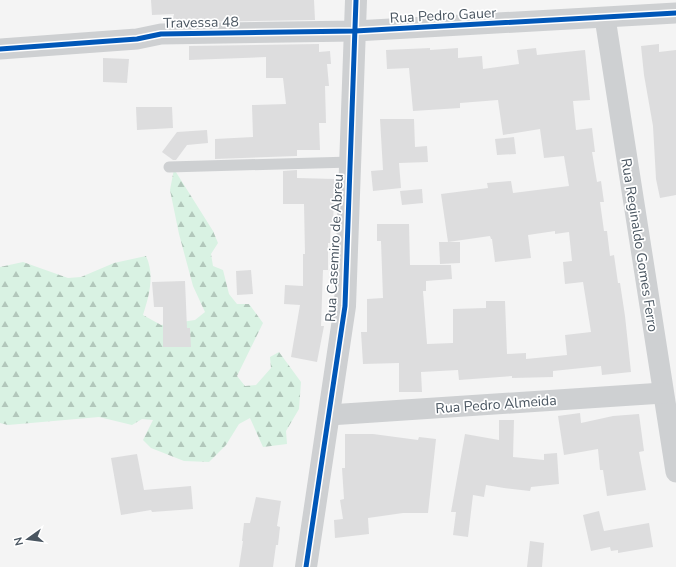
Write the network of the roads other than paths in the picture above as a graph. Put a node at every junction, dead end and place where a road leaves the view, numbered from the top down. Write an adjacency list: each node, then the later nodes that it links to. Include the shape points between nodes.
1 (356, 0): 4 (street, Rua Casemiro de Abreu)
2 (676, 14): 3 (street, Rua Pedro Gauer)
3 (605, 18): 4 (street, Rua Pedro Gauer); 8 (street, Rua Reginaldo Gomes Ferro)
4 (355, 31): 5 (street, Travessa 48, via 161,34 137,39); 6 (street, Rua Casemiro de Abreu)
5 (0, 49)
6 (351, 162): 7 (lane); 9 (street, Rua Casemiro de Abreu, via 345,306)
7 (169, 167)
8 (664, 393): 9 (street, Rua Pedro Almeida); 10 (street, Rua Reginaldo Gomes Ferro)
9 (329, 414): 11 (street, Rua Casemiro de Abreu)
10 (676, 472)
11 (306, 567)

